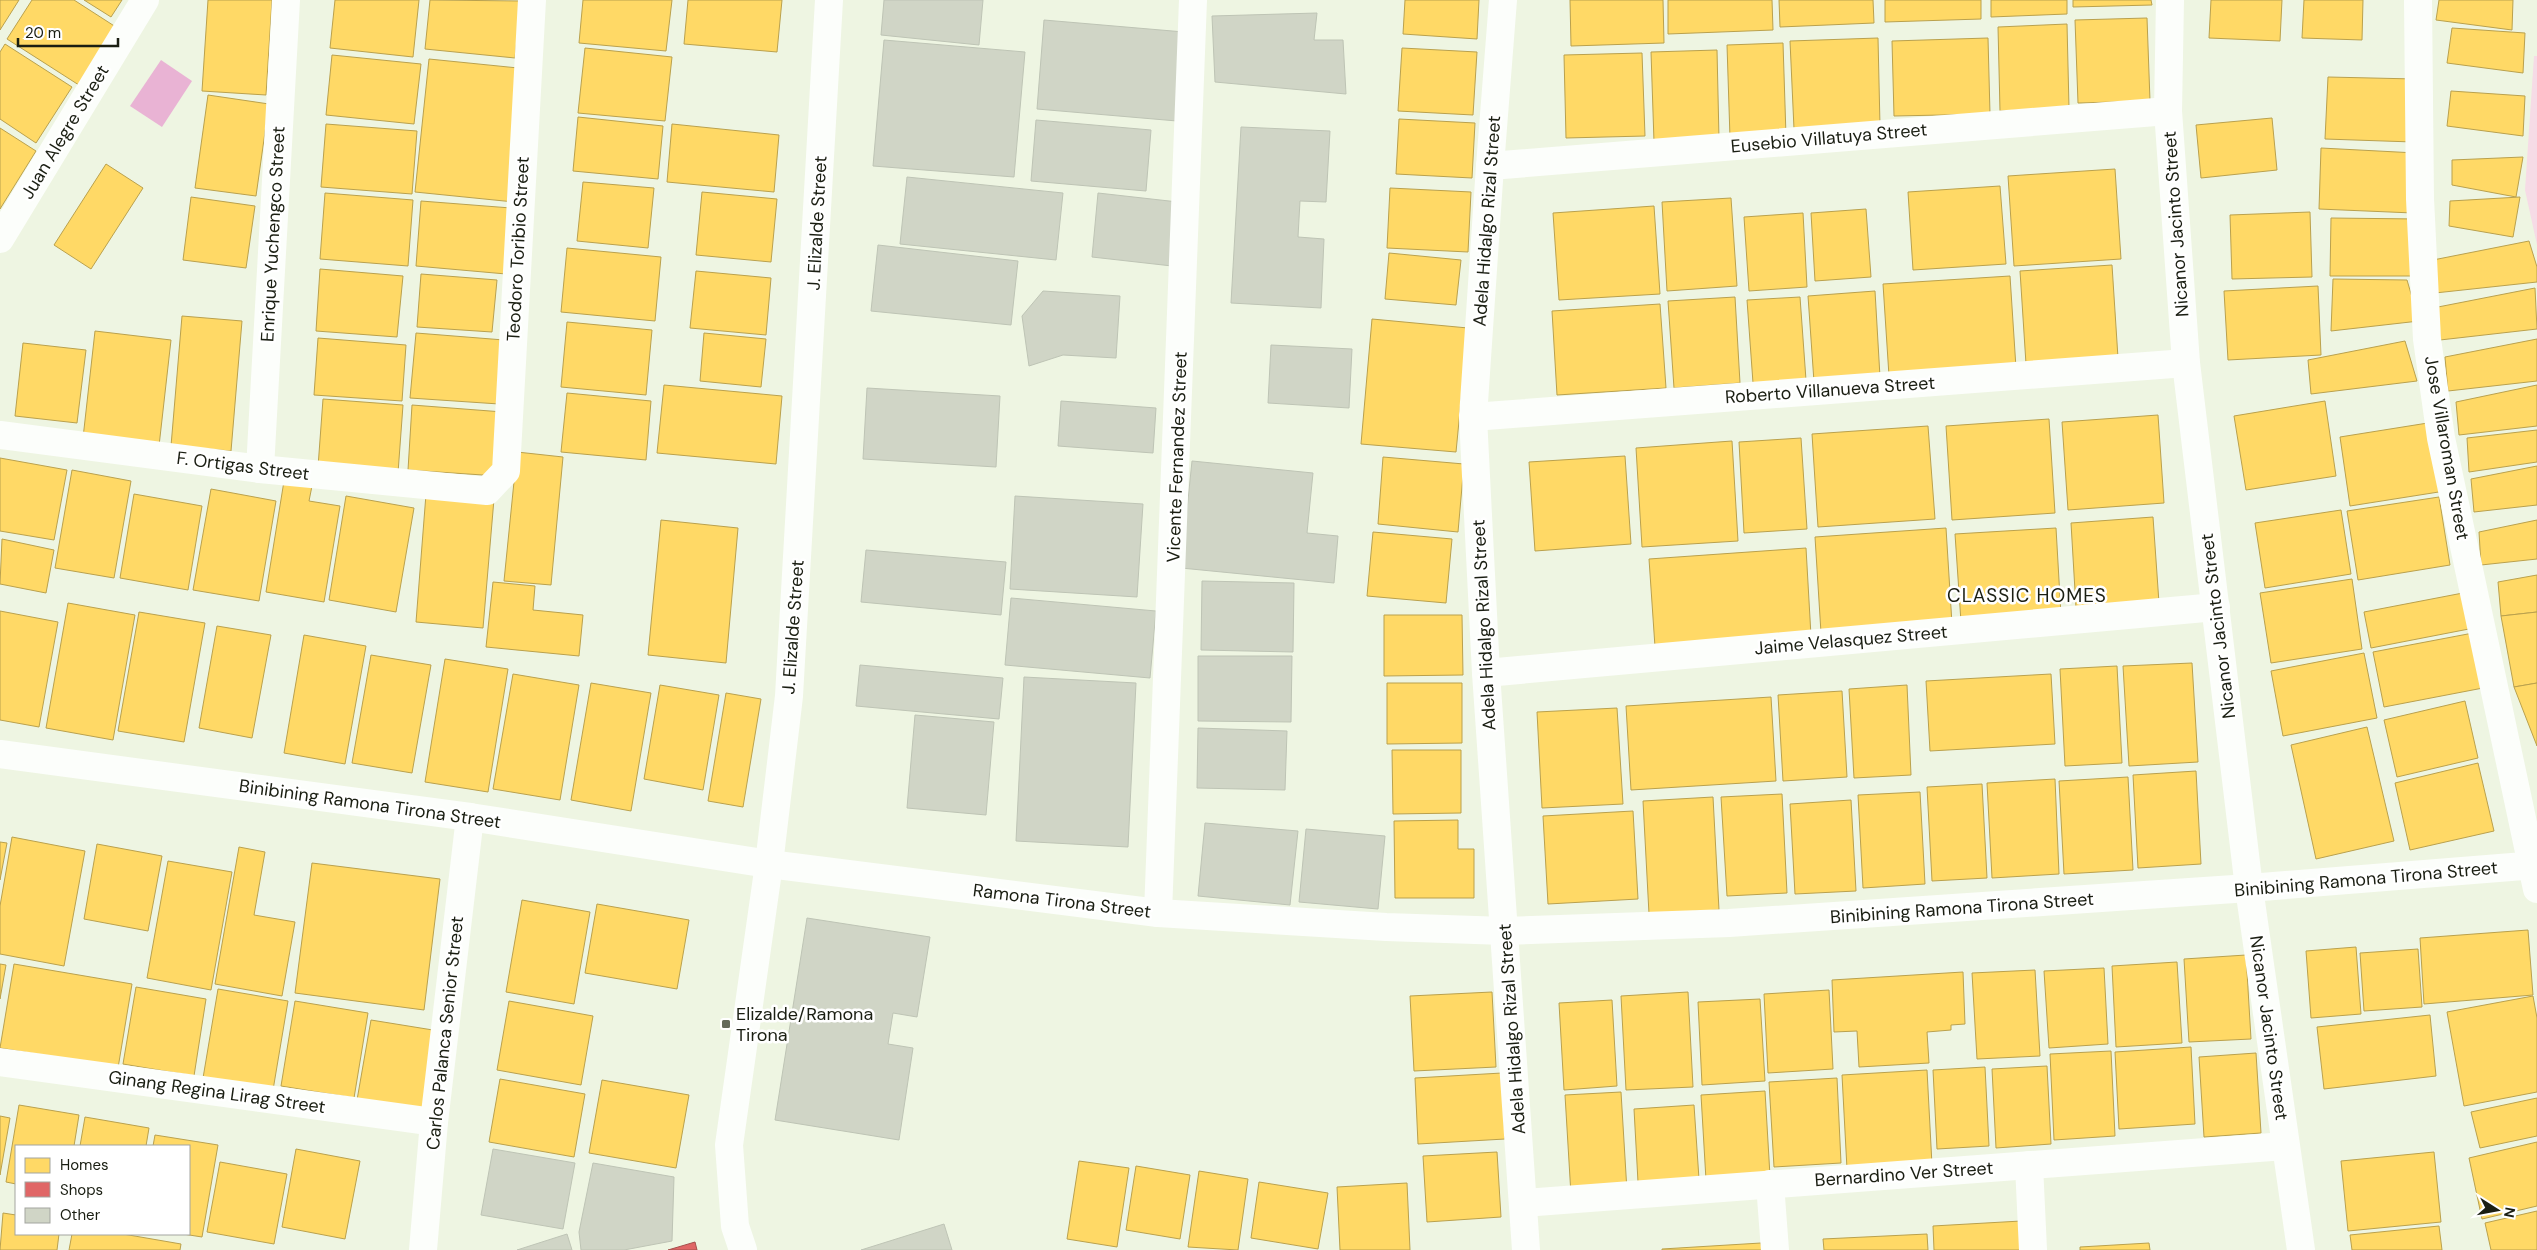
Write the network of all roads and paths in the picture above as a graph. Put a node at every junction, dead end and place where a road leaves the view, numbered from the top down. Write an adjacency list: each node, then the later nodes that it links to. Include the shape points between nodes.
1 (145, 0): 11 (street, Juan Alegre Street)
2 (286, 0): 15 (street, Enrique Yuchengco Street)
3 (532, 0): 16 (street, Teodoro Toribio Street, via 506,471)
4 (829, 0): 22 (street, J. Elizalde Street, via 789,696)
5 (1193, 0): 25 (street, Vicente Fernandez Street)
6 (1503, 0): 10 (street, Adela Hidalgo Rizal Street)
7 (2170, 0): 9 (street, Nicanor Jacinto Street)
8 (2418, 0): 23 (street, Jose Villaroman Street, via 2420,199 2427,339 2442,438)
9 (2168, 111): 10 (street, Eusebio Villatuya Street); 12 (street, Nicanor Jacinto Street)
10 (1490, 166): 13 (street, Adela Hidalgo Rizal Street)
11 (0, 239)
12 (2186, 363): 13 (street, Roberto Villanueva Street); 17 (street, Nicanor Jacinto Street)
13 (1473, 417): 18 (street, Adela Hidalgo Rizal Street)
14 (0, 435): 15 (street, F. Ortigas Street)
15 (260, 469): 16 (street, F. Ortigas Street)
16 (487, 490)
17 (2216, 606): 18 (street, Jaime Velasquez Street); 24 (street, Nicanor Jacinto Street)
18 (1486, 672): 27 (street, Adela Hidalgo Rizal Street)
19 (0, 754): 20 (street, Binibining Ramona Tirona Street)
20 (470, 817): 21 (street, Binibining Ramona Tirona Street); 29 (street, Carlos Palanca Senior Street)
21 (740, 860): 22 (street, Ramona Tirona Street)
22 (769, 864): 25 (street, Ramona Tirona Street); 35 (street, J. Elizalde Street, via 729,1145 735,1226)
23 (2535, 873): 24 (street, Binibining Ramona Tirona Street)
24 (2249, 888): 27 (street, Binibining Ramona Tirona Street, via 1729,923); 30 (street, Nicanor Jacinto Street)
25 (1158, 913): 26 (street, Ramona Tirona Street)
26 (1386, 927): 27 (street, Binibining Ramona Tirona Street)
27 (1505, 931): 33 (street, Adela Hidalgo Rizal Street)
28 (0, 1062): 29 (street, Ginang Regina Lirag Street)
29 (434, 1122): 34 (street, Carlos Palanca Senior Street)
30 (2285, 1146): 31 (street, Bernardino Ver Street); 39 (street, Nicanor Jacinto Street)
31 (2029, 1165): 32 (street, Bernardino Ver Street); 38 (street)
32 (1770, 1184): 33 (street, Bernardino Ver Street); 37 (street)
33 (1523, 1203): 36 (street, Adela Hidalgo Rizal Street)
34 (423, 1250)
35 (743, 1250)
36 (1526, 1250)
37 (1775, 1250)
38 (2033, 1250)
39 (2301, 1250)

